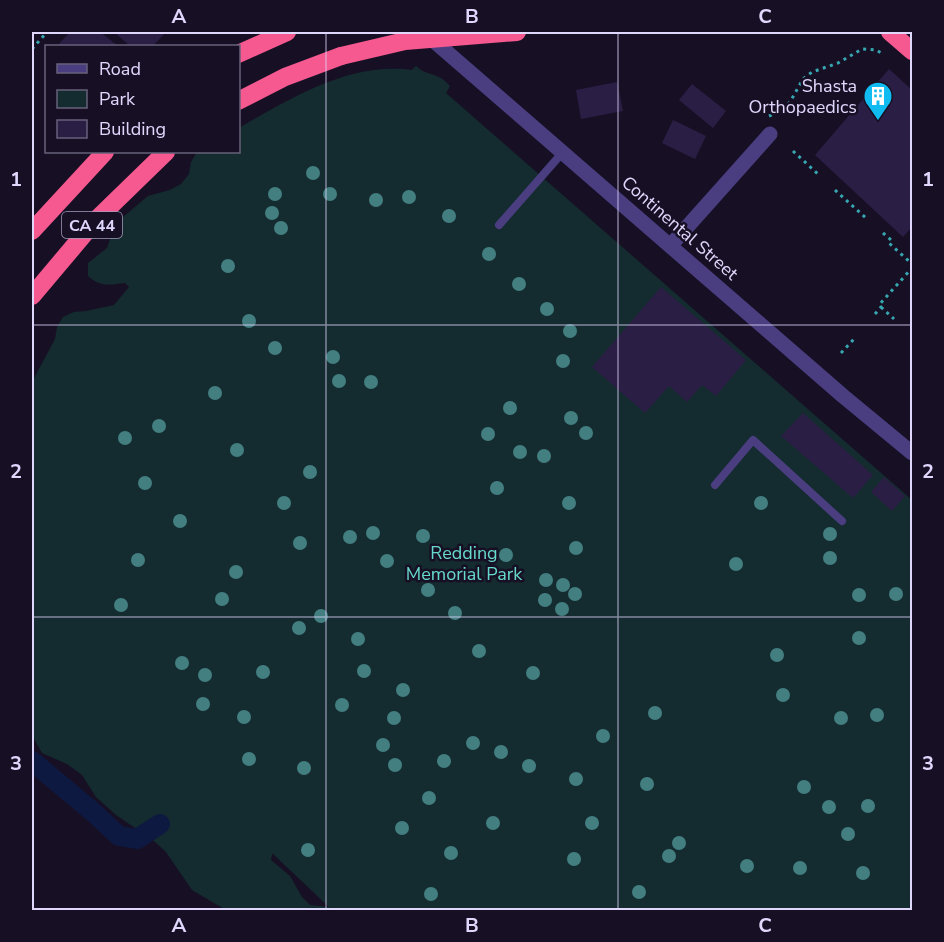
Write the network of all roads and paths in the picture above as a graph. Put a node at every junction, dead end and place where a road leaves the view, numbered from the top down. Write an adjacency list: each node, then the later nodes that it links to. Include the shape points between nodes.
1 (47, 32): 6 (path)
2 (287, 32): 8 (highway)
3 (422, 32): 14 (street, Continental Street)
4 (517, 32): 10 (highway, bridge, via 405,41 341,56 285,77)
5 (890, 32): 7 (highway)
6 (32, 49)
7 (912, 51)
8 (240, 53)
9 (883, 54): 11 (path, via 862,50 812,72 803,79 790,102)
10 (240, 100)
11 (768, 117)
12 (770, 134): 23 (street)
13 (793, 151): 17 (path)
14 (563, 152): 20 (lane); 23 (street, Continental Street)
15 (104, 153): 21 (highway, CA 44)
16 (165, 153): 25 (highway, CA 44, via 96,220)
17 (819, 175)
18 (835, 190): 19 (path)
19 (867, 219)
20 (499, 225)
21 (32, 231)
22 (883, 233): 24 (path)
23 (671, 245): 31 (street, Continental Street)
24 (912, 266): 26 (path)
25 (32, 296)
26 (881, 307): 27 (path); 28 (path)
27 (875, 314)
28 (894, 319)
29 (855, 338): 30 (path)
30 (842, 353)
31 (912, 453)
32 (715, 486): 33 (lane, via 753,440)
33 (842, 521)

